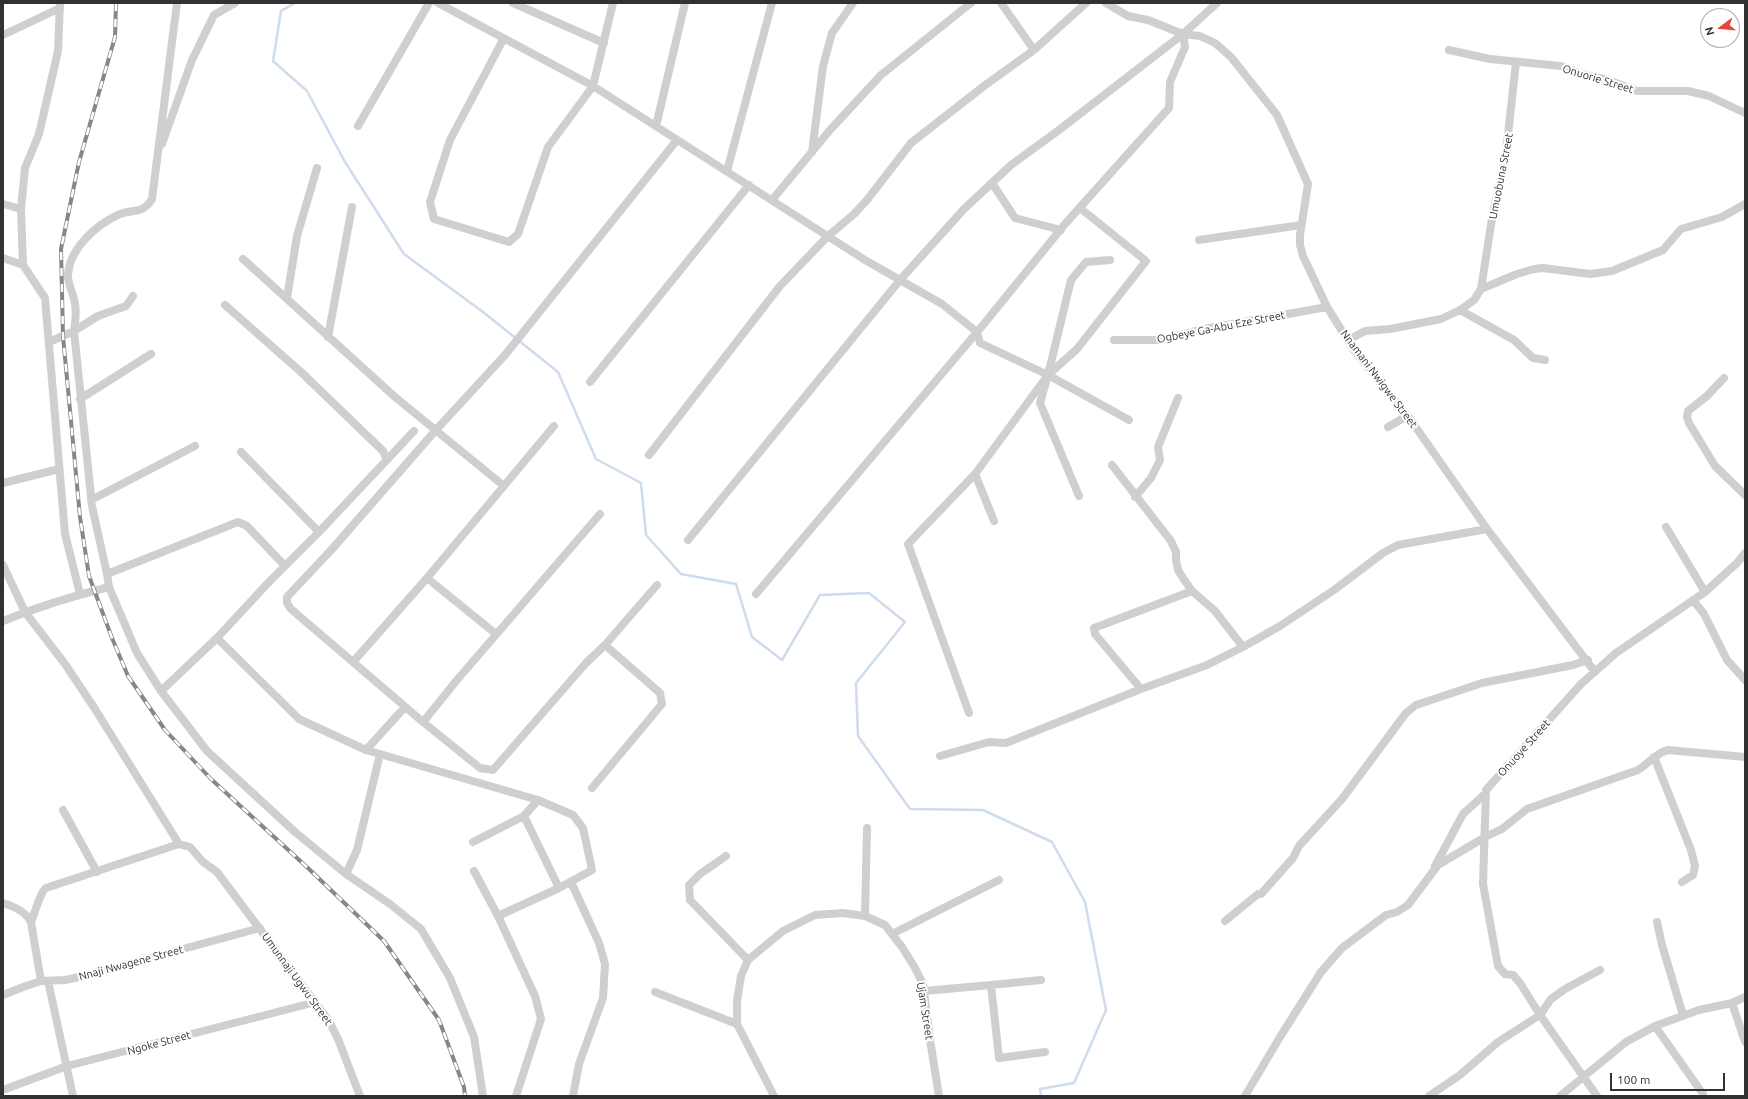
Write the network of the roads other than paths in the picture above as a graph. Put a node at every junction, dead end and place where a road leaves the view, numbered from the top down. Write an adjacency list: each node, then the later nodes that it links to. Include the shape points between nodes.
1 (177, 3): 29 (street)
2 (235, 3): 29 (street, via 214,15 192,60)
3 (429, 3): 25 (street)
4 (438, 3): 18 (street)
5 (514, 3): 19 (street)
6 (614, 3): 19 (street)
7 (685, 3): 26 (street)
8 (772, 3): 31 (street)
9 (853, 3): 28 (street, via 832,33 822,66)
10 (971, 3): 28 (street, via 881,75)
11 (1001, 3): 20 (street)
12 (1086, 3): 20 (street)
13 (1106, 3): 16 (street, Nnamani Nwigwe Street, via 1128,16 1148,20)
14 (1218, 3): 16 (street)
15 (60, 5): 17 (street); 39 (street, via 58,51 39,134 25,168)
16 (1183, 34): 32 (street, via 1011,165); 38 (street, via 1185,47 1170,82 1168,108); 40 (street, Nnamani Nwigwe Street, via 1200,36 1215,42 1231,57 1277,115 1308,184)
17 (3, 35)
18 (504, 38): 23 (street); 23 (street, via 450,140 430,202 434,219 509,242 518,234 548,147)
19 (604, 43): 23 (street)
20 (1034, 50): 42 (street, via 911,143 867,200)
21 (1449, 50): 22 (street, Onuorie Street)
22 (1516, 62): 24 (street, Onuorie Street, via 1561,66 1638,91 1688,91 1709,96); 49 (street, Umuobuna Street, via 1506,162 1493,212)
23 (593, 86): 26 (street)
24 (1745, 113)
25 (358, 126)
26 (656, 126): 27 (street)
27 (677, 140): 31 (street); 73 (street, via 505,355)
28 (812, 152): 34 (street)
29 (157, 160): 55 (street, via 152,200 147,207 128,211 110,219 75,251 68,274 76,305)
30 (317, 168): 51 (street, via 297,236)
31 (727, 171): 33 (street)
32 (992, 183): 41 (street, via 1015,218); 48 (street, via 964,209)
33 (749, 185): 34 (street); 65 (street)
34 (772, 200): 42 (street)
35 (3, 204): 39 (street)
36 (1745, 204): 49 (street, via 1722,216 1681,229 1663,250 1612,271 1590,274 1543,268 1517,274)
37 (352, 207): 57 (street)
38 (1080, 208): 41 (street); 63 (street, via 1146,261 1077,349)
39 (21, 209): 47 (street)
40 (1302, 225): 43 (street); 53 (street, Nnamani Nwigwe Street, via 1300,245 1303,256)
41 (1060, 230): 56 (street)
42 (828, 236): 48 (street); 76 (street, via 780,286)
43 (1199, 240)
44 (3, 258): 47 (street)
45 (243, 259): 51 (street)
46 (1110, 260): 63 (street, via 1086,262 1071,280)
47 (23, 265): 60 (street, via 45,298)
48 (900, 280): 56 (street, via 942,304); 92 (street)
49 (1481, 288): 54 (street, Umuobuna Street, via 1474,300)
50 (133, 296): 55 (street, via 126,306 98,316)
51 (287, 298): 57 (street)
52 (225, 305): 77 (street, via 312,382 383,451)
53 (1327, 307): 58 (street, Ogbeye Ga-Abu Eze Street, via 1199,330 1160,340); 59 (street, Nnamani Nwigwe Street)
54 (1460, 310): 59 (street, Umuobuna Street, via 1442,319 1425,323 1365,331); 62 (street, via 1514,340 1533,358)
55 (74, 331): 60 (street); 67 (street)
56 (977, 332): 63 (street, via 980,343); 103 (street)
57 (328, 337): 73 (street)
58 (1114, 340)
59 (1348, 340): 68 (street, Nnamani Nwigwe Street)
60 (49, 342): 79 (street)
61 (151, 354): 67 (street)
62 (1545, 360)
63 (1048, 375): 69 (street); 80 (street); 83 (street, via 1040,403)
64 (1724, 378): 84 (street, via 1688,411 1687,417 1715,466)
65 (590, 382)
66 (1178, 398): 85 (street, via 1158,447 1160,460 1151,478)
67 (80, 399): 86 (street)
68 (1408, 416): 71 (street); 90 (street, Nnamani Nwigwe Street)
69 (1129, 420)
70 (554, 426): 82 (street)
71 (1388, 427)
72 (414, 431): 77 (street)
73 (435, 431): 82 (street); 112 (street, via 287,597 291,609)
74 (195, 446): 86 (street)
75 (241, 452): 91 (street)
76 (649, 455)
77 (387, 460): 91 (street)
78 (1112, 465): 85 (street)
79 (59, 469): 81 (street); 102 (street, via 65,534)
80 (975, 474): 88 (street); 118 (street, via 908,544)
81 (3, 483)
82 (504, 486): 97 (street)
83 (1079, 496)
84 (1745, 496)
85 (1135, 497): 100 (street, via 1171,542 1176,552 1178,570)
86 (91, 500): 96 (street)
87 (600, 514): 107 (street)
88 (994, 521)
89 (1666, 527): 101 (street)
90 (1487, 529): 110 (street, via 1398,545 1280,626); 111 (street, Nnamani Nwigwe Street)
91 (319, 532): 95 (street)
92 (688, 540)
93 (1745, 553): 101 (street, Onuoye Street)
94 (3, 565): 105 (street)
95 (285, 566): 96 (street, via 247,526 238,522); 108 (street)
96 (107, 574): 99 (street)
97 (427, 578): 107 (street); 112 (street)
98 (657, 585): 109 (street)
99 (109, 588): 102 (street); 116 (street, via 137,654)
100 (1192, 591): 110 (street, via 1215,612); 115 (street, via 1094,628 1095,634)
101 (1705, 592): 104 (street, Onuoye Street)
102 (80, 594): 105 (street)
103 (756, 594)
104 (1693, 600): 113 (street, Onuoye Street, via 1616,653); 114 (street, via 1704,614 1727,660)
105 (25, 612): 106 (street); 133 (street, via 65,664 95,709)
106 (3, 621)
107 (496, 634): 119 (street)
108 (216, 638): 116 (street); 120 (street, via 299,718)
109 (605, 645): 119 (street, via 586,663 493,770 480,768); 125 (street, via 660,693 662,704)
110 (1243, 647): 115 (street, via 1207,665)
111 (1588, 660): 113 (street, Nnamani Nwigwe Street); 146 (street, via 1482,683 1416,705 1406,713 1342,799 1299,846 1285,869 1262,894 1258,894)
112 (353, 662): 117 (street)
113 (1595, 672): 126 (street, Onuoye Street, via 1581,684)
114 (1745, 680)
115 (1141, 689): 122 (street, via 1006,743 989,742)
116 (160, 691): 137 (street, via 207,751 295,832)
117 (405, 706): 119 (street); 120 (street)
118 (969, 713)
119 (423, 722)
120 (366, 750): 121 (street)
121 (380, 754): 127 (street); 137 (street, via 357,850)
122 (940, 756)
123 (1654, 757): 124 (street, via 1668,750); 131 (street, via 1638,770 1527,809 1502,829); 141 (street, via 1695,866 1693,875)
124 (1745, 757)
125 (592, 788)
126 (1485, 794): 131 (street); 138 (street, Onuoye Street, via 1463,814)
127 (538, 800): 129 (street); 140 (street, via 573,814 583,828 592,870)
128 (63, 810): 136 (street)
129 (524, 816): 132 (street); 142 (street)
130 (867, 828): 145 (street)
131 (1485, 837): 138 (street, via 1438,865); 162 (street, via 1483,884 1498,966 1505,974 1513,975)
132 (473, 842)
133 (179, 844): 136 (street); 149 (street, Umunnaji Ugwu Street, via 190,847 203,862 217,872)
134 (726, 856): 151 (street, via 689,885 690,900)
135 (474, 871): 144 (street)
136 (97, 872): 147 (street, via 42,891)
137 (346, 874): 174 (street, via 421,929 450,978 474,1037)
138 (1429, 878): 179 (street, via 1408,905 1386,915 1342,948 1321,972)
139 (999, 880): 150 (street)
140 (571, 882): 142 (street); 176 (street, via 599,943 605,964 602,998 579,1064)
141 (1682, 882)
142 (560, 888): 144 (street)
143 (3, 903): 147 (street, via 25,913)
144 (498, 916): 175 (street, via 535,996 541,1019)
145 (866, 916): 150 (street, Ujam Street, via 885,925); 151 (street, Ujam Street, via 843,913 815,915 783,931)
146 (1225, 921)
147 (31, 922): 154 (street)
148 (1656, 922): 163 (street)
149 (260, 928): 154 (street, Nnaji Nwagene Street, via 84,976); 160 (street, Umunnaji Ugwu Street)
150 (892, 934): 156 (street, Ujam Street, via 915,968)
151 (748, 960): 164 (street, Ujam Street, via 741,976)
152 (1600, 970): 162 (street, via 1551,999)
153 (1041, 980): 155 (street)
154 (45, 981): 158 (street, Nnaji Nwagene Street, via 23,986); 168 (street)
155 (991, 985): 156 (street); 167 (street, via 999,1058)
156 (924, 991): 178 (street, Ujam Street)
157 (655, 992): 164 (street)
158 (3, 995)
159 (1745, 997): 161 (street)
160 (316, 1002): 168 (street, Ngoke Street); 173 (street, Umunnaji Ugwu Street, via 338,1040)
161 (1732, 1003): 163 (street); 166 (street)
162 (1540, 1015): 169 (street); 180 (street, via 1498,1042 1460,1075)
163 (1683, 1015): 165 (street)
164 (737, 1024): 177 (street, Ujam Street)
165 (1655, 1026): 169 (street, via 1626,1042); 171 (street)
166 (1745, 1042)
167 (1045, 1052)
168 (68, 1066): 170 (street, Ngoke Street); 172 (street)
169 (1584, 1078): 181 (street); 182 (street)
170 (3, 1090)
171 (1702, 1094)
172 (73, 1096)
173 (360, 1096)
174 (483, 1096)
175 (516, 1096)
176 (573, 1096)
177 (774, 1096)
178 (940, 1096)
179 (1245, 1096)
180 (1429, 1096)
181 (1560, 1096)
182 (1597, 1096)

